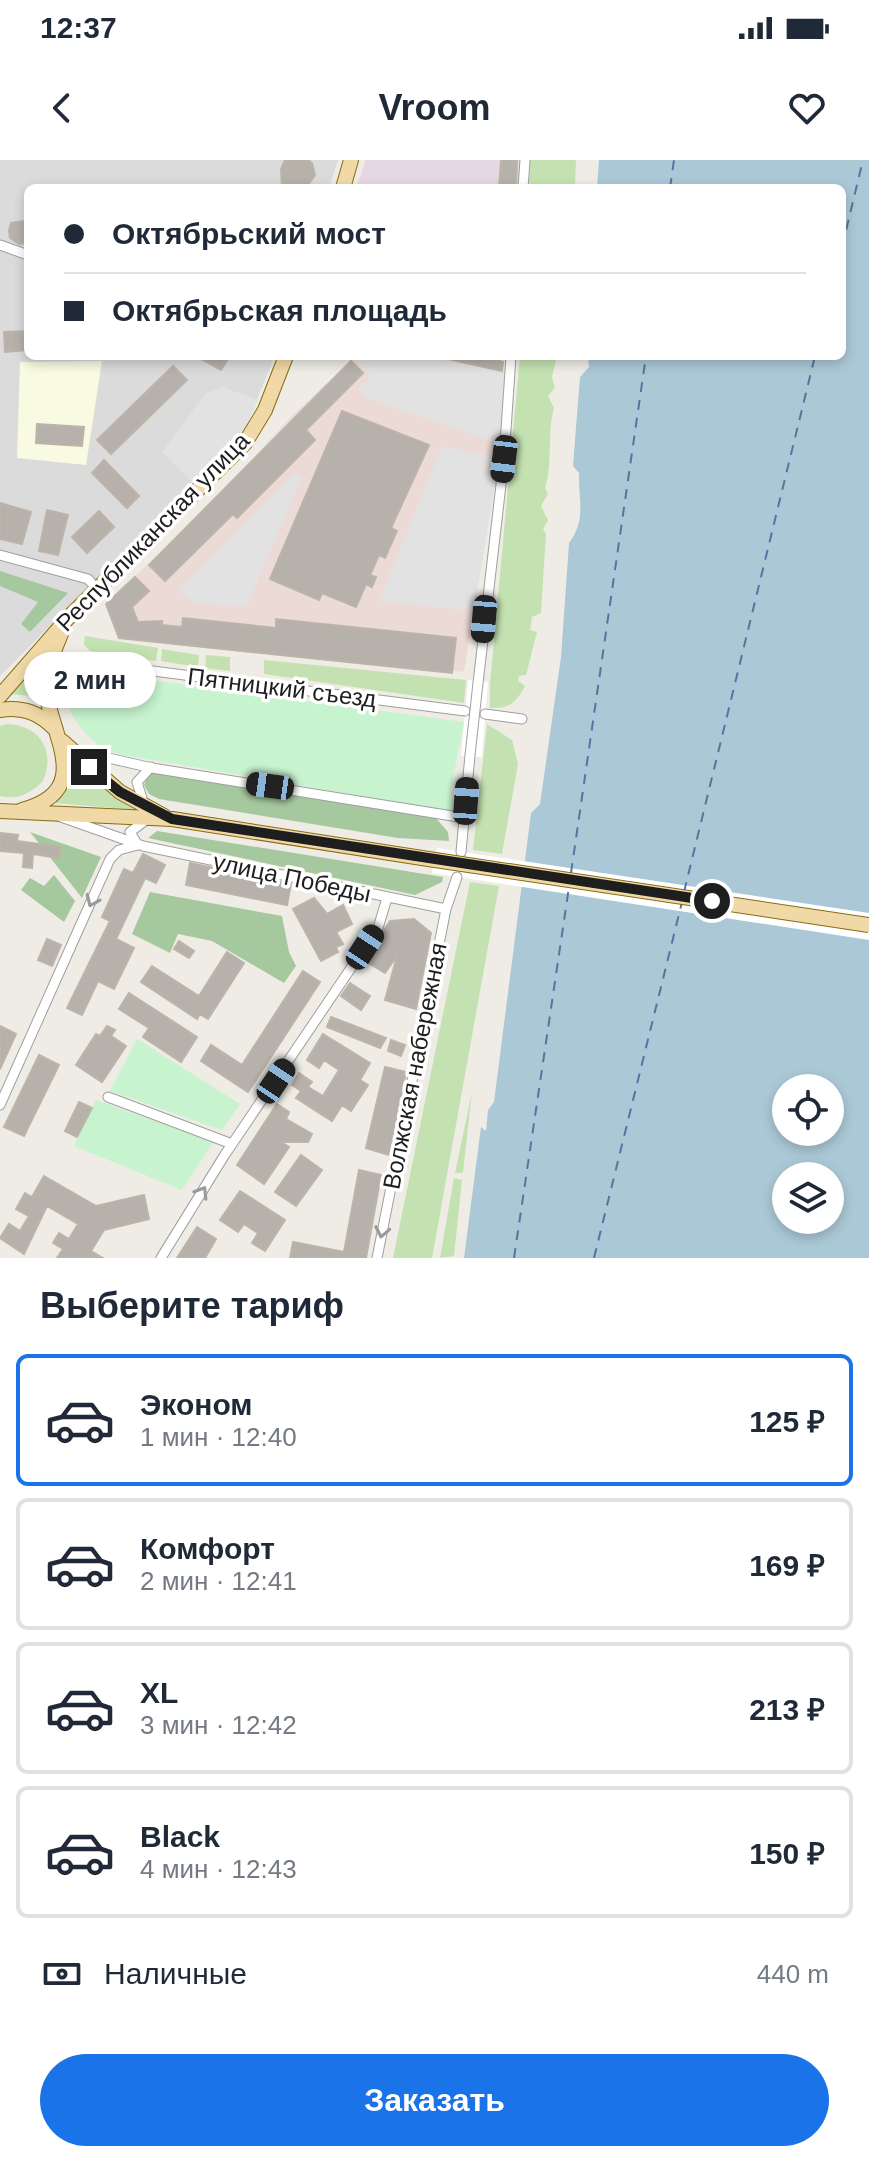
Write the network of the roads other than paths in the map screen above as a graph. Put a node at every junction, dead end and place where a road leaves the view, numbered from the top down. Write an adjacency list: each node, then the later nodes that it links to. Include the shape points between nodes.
1 (351, 160): 3 (main road)
2 (525, 160): 4 (street)
3 (344, 184)
4 (523, 184)
5 (0, 245): 6 (street)
6 (24, 254)
7 (284, 360): 10 (main road, Республиканская улица, via 245,443)
8 (511, 360): 23 (street, bridge)
9 (0, 555): 10 (street, via 88,579)
10 (97, 589): 11 (main road, Республиканская улица)
11 (68, 618): 12 (main road); 13 (main road, Республиканская улица)
12 (52, 658): 15 (street, Пятницкий съезд); 18 (main road, via 46,689)
13 (0, 696)
14 (0, 710): 18 (main road, via 37,714)
15 (465, 711)
16 (485, 714): 17 (street)
17 (522, 719)
18 (62, 739): 19 (street); 20 (main road, via 65,763 52,795 33,808); 21 (main road)
19 (151, 767): 21 (street, via 137,782); 23 (street)
20 (2, 811): 22 (main road)
21 (147, 813): 22 (main road); 24 (street, via 130,832); 29 (main road, bridge)
22 (57, 816): 24 (street, улица Победы)
23 (465, 818): 25 (street)
24 (138, 845): 27 (street, улица Победы); 31 (street, one-way to 31, via 119,850 110,859)
25 (461, 852)
26 (457, 877): 28 (street, Волжская набережная)
27 (387, 898): 28 (street, улица Победы); 32 (street, via 378,928)
28 (446, 909): 34 (street, Волжская набережная, one-way to 34)
29 (869, 925)
30 (108, 1097): 32 (street)
31 (0, 1105)
32 (232, 1144): 33 (street, one-way to 32)
33 (161, 1258)
34 (377, 1258)

